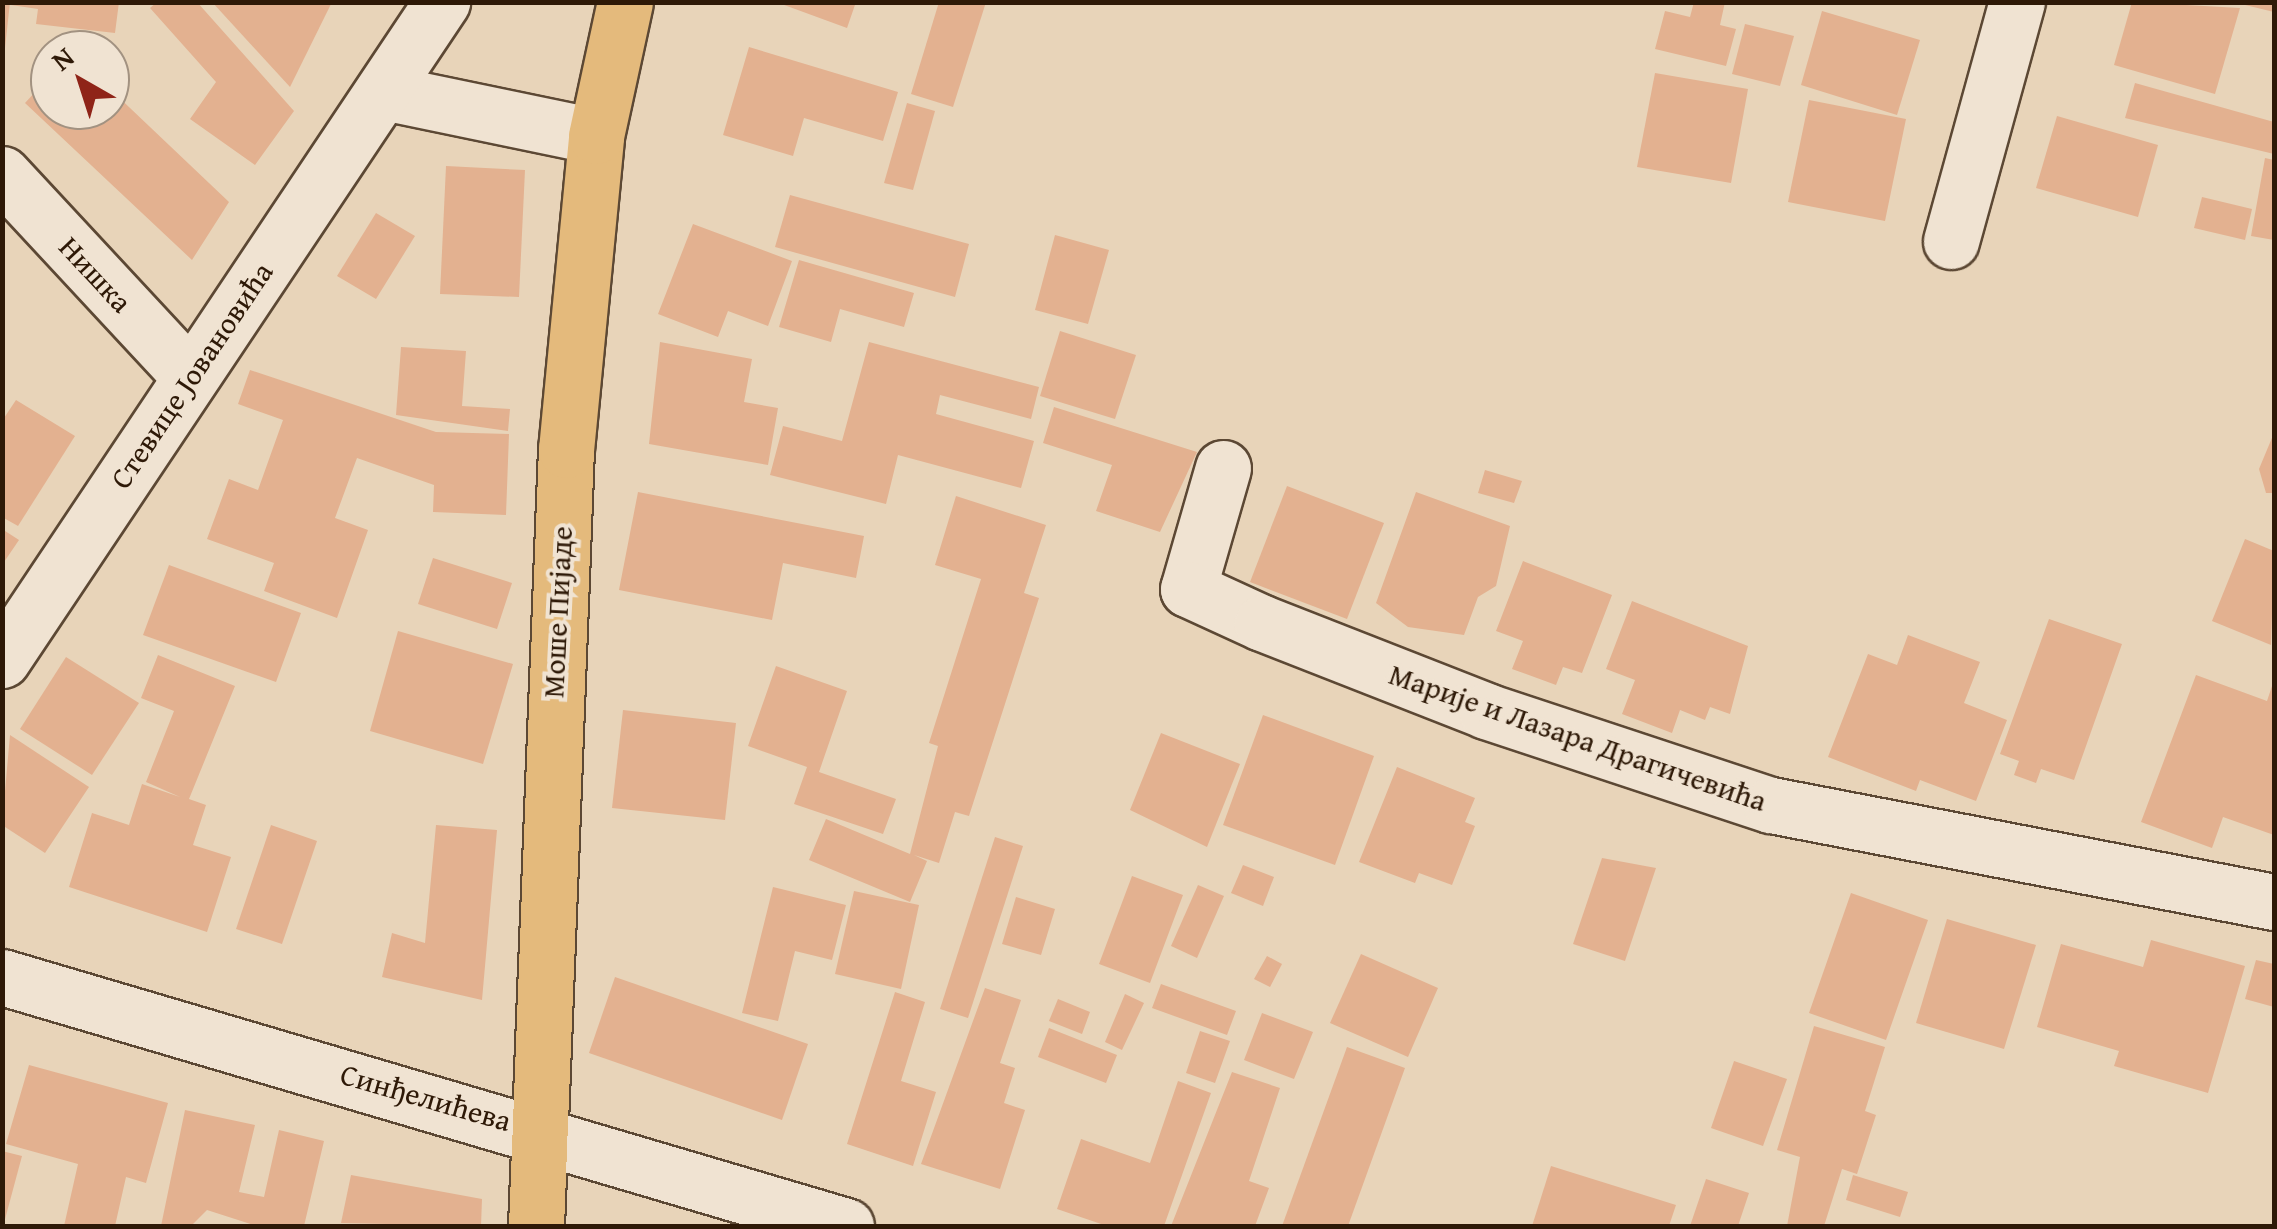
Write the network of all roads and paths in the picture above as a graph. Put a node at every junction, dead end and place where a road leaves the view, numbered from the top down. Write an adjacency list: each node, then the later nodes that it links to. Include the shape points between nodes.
1 (442, 2): 4 (street, Стевице Јовановића)
2 (625, 2): 5 (main road, Моше Пијаде)
3 (2017, 2): 7 (street)
4 (382, 92): 5 (street); 8 (street, Стевице Јовановића)
5 (596, 136): 13 (main road, Моше Пијаде, via 554,633)
6 (2, 174): 8 (street, Нишка)
7 (1950, 240)
8 (189, 374): 10 (street, Стевице Јовановића)
9 (1223, 468): 11 (street, Марије и Лазара Драгичевића, via 1188,589 1486,711 1770,805)
10 (2, 660)
11 (2274, 902)
12 (2, 977): 13 (street, Синђелићева)
13 (540, 1130): 14 (main road, Моше Пијаде); 15 (street, Синђелићева)
14 (536, 1226)
15 (846, 1226)

